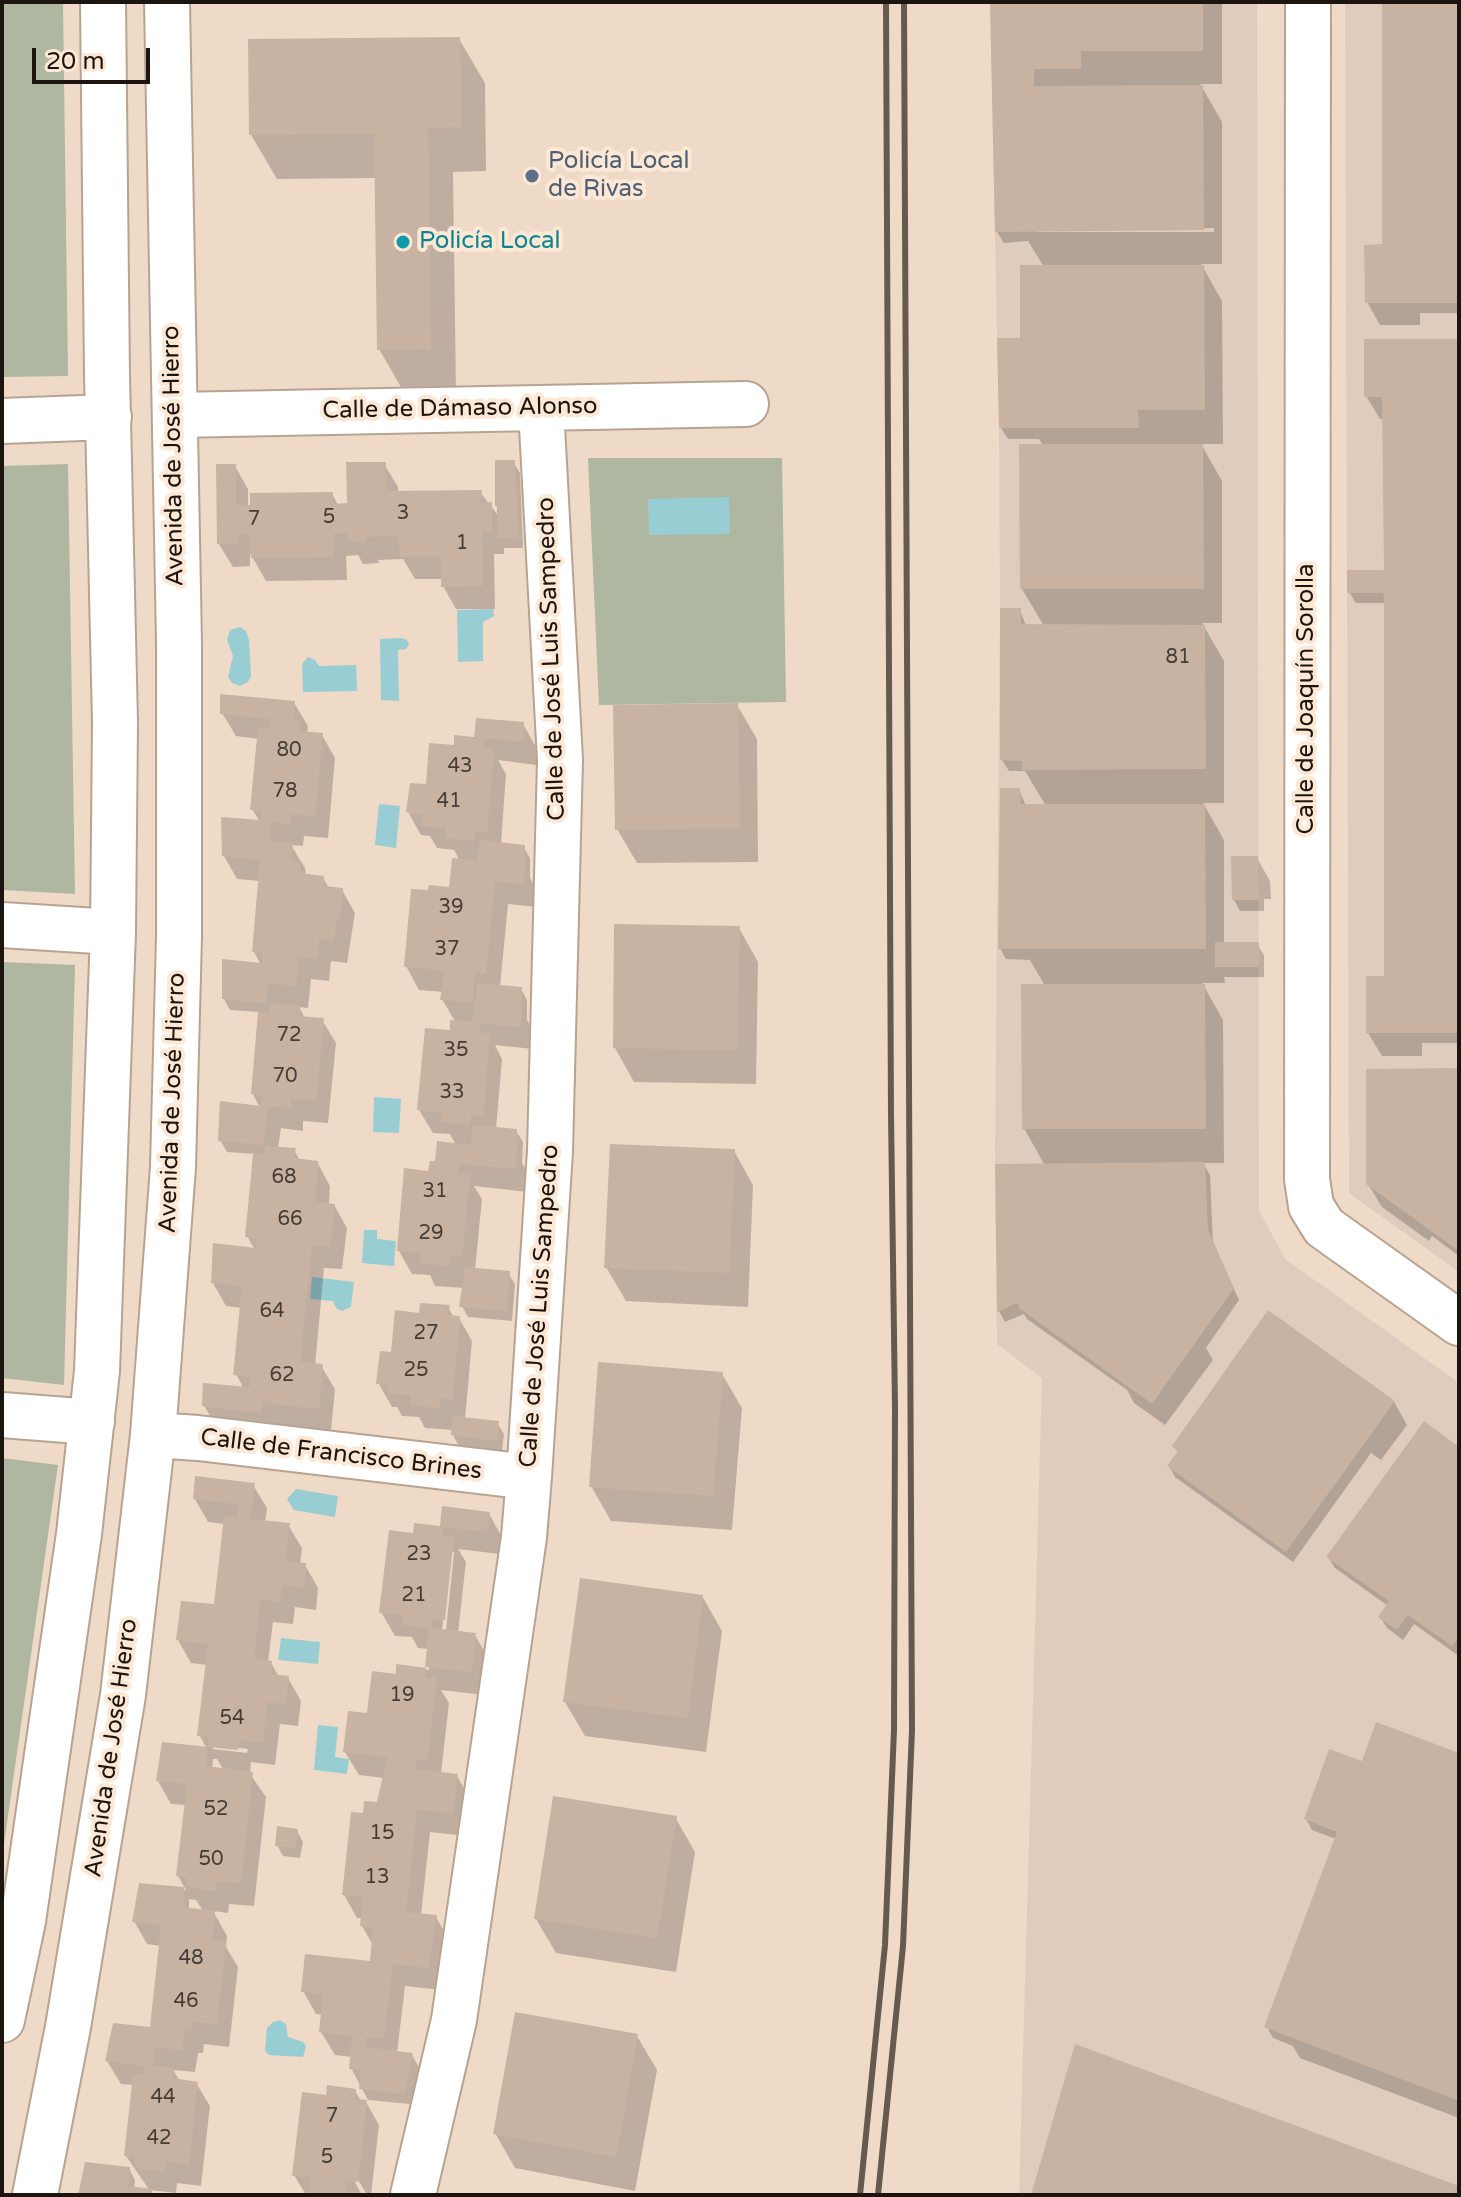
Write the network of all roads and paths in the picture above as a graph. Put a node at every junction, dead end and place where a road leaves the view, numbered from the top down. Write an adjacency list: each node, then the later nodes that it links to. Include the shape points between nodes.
1 (103, 2): 7 (street)
2 (167, 2): 6 (street, Avenida de José Hierro)
3 (1308, 2): 11 (street, Calle de Joaquín Sorolla, via 1307,1179 1311,1206 1324,1227)
4 (746, 404): 5 (street, Calle de Dámaso Alonso)
5 (541, 408): 6 (street, Calle de Dámaso Alonso); 15 (street, Calle de José Luis Sampedro, via 560,760 550,1151)
6 (175, 415): 14 (street, Avenida de José Hierro, via 179,936 173,1167)
7 (109, 417): 8 (street); 10 (street)
8 (2, 421)
9 (2, 925): 10 (street)
10 (113, 932): 13 (street)
11 (1459, 1323)
12 (2, 1415): 13 (street)
13 (92, 1422): 16 (street, via 79,1534)
14 (153, 1435): 15 (street, Calle de Francisco Brines); 18 (street, Avenida de José Hierro, via 123,1695)
15 (529, 1477): 19 (street, Calle de José Luis Sampedro, via 454,2020)
16 (12, 1919): 17 (street)
17 (2, 2020)
18 (35, 2195)
19 (413, 2195)

